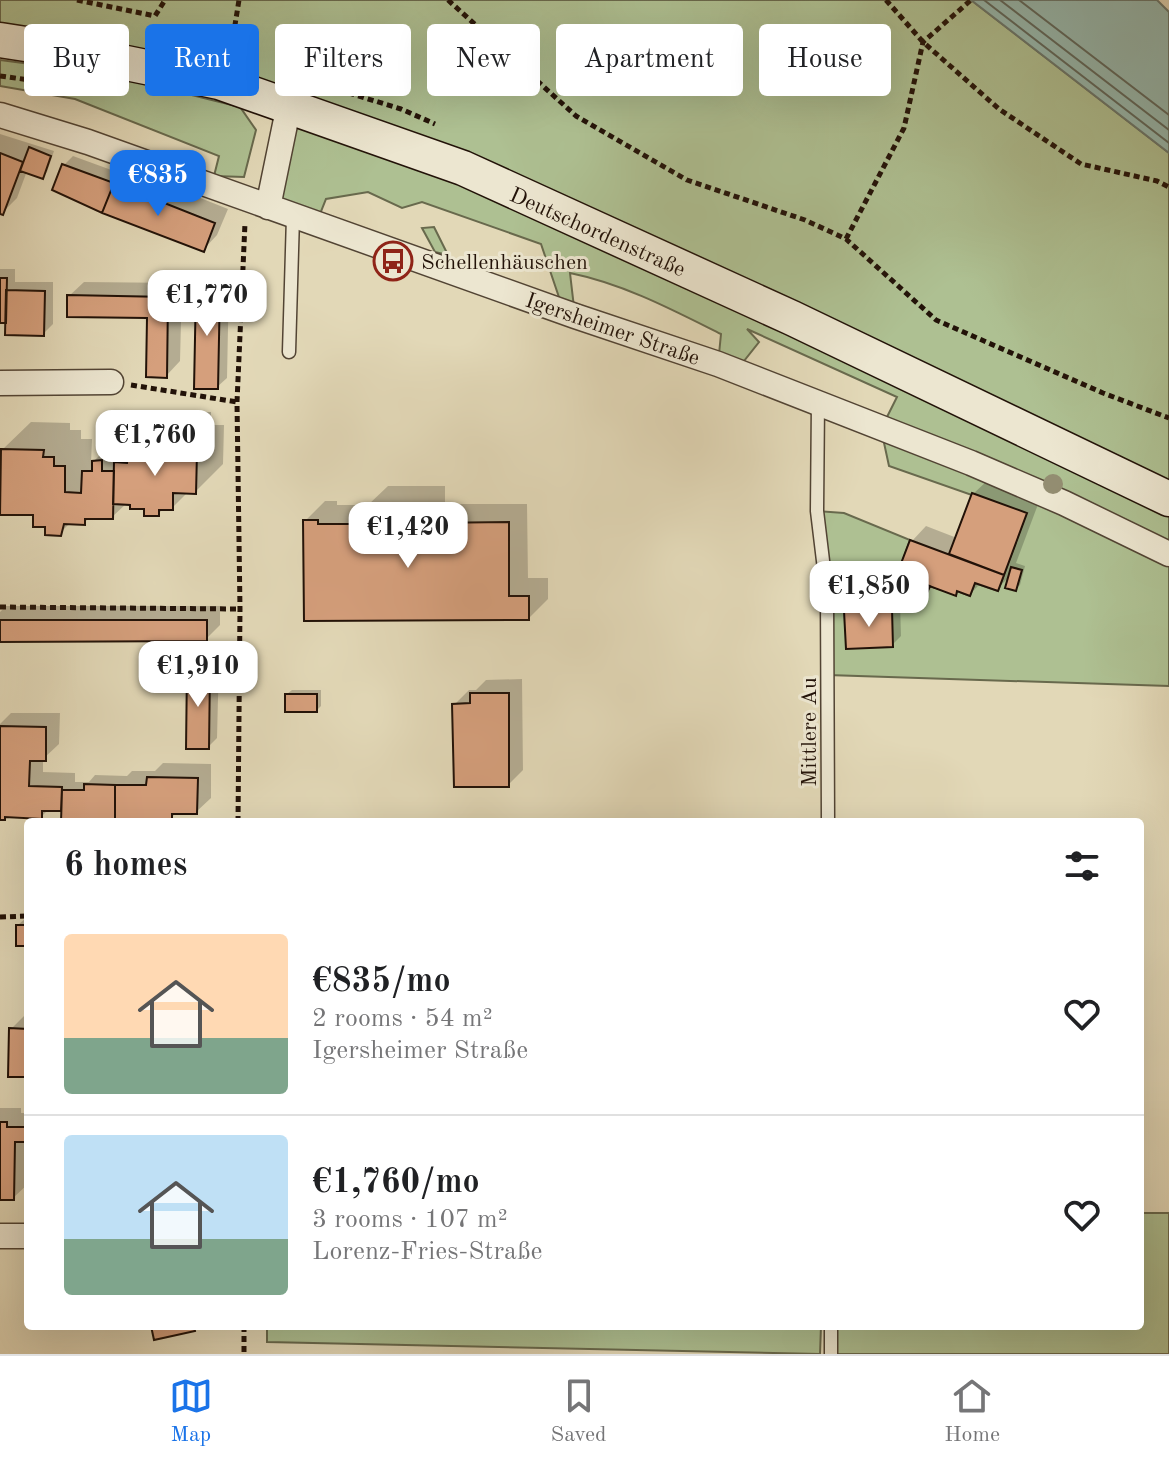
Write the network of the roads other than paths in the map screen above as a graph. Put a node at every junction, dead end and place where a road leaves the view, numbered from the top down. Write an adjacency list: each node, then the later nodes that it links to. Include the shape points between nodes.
1 (0, 40): 2 (street, Deutschordenstraße, via 219,82)
2 (289, 105): 4 (street); 10 (street, Deutschordenstraße, via 463,168)
3 (0, 115): 4 (street, Igersheimer Straße)
4 (257, 203): 5 (street, Igersheimer Straße)
5 (293, 217): 6 (lane); 9 (street, Igersheimer Straße)
6 (289, 352)
7 (111, 382): 8 (street)
8 (0, 383)
9 (818, 402): 11 (street, Igersheimer Straße, via 1011,480); 12 (lane, Mittlere Au, via 817,511 827,594)
10 (1169, 499)
11 (1169, 554)
12 (828, 818)
13 (0, 1236): 14 (street)
14 (24, 1236)
15 (831, 1330): 16 (lane)
16 (831, 1354)

